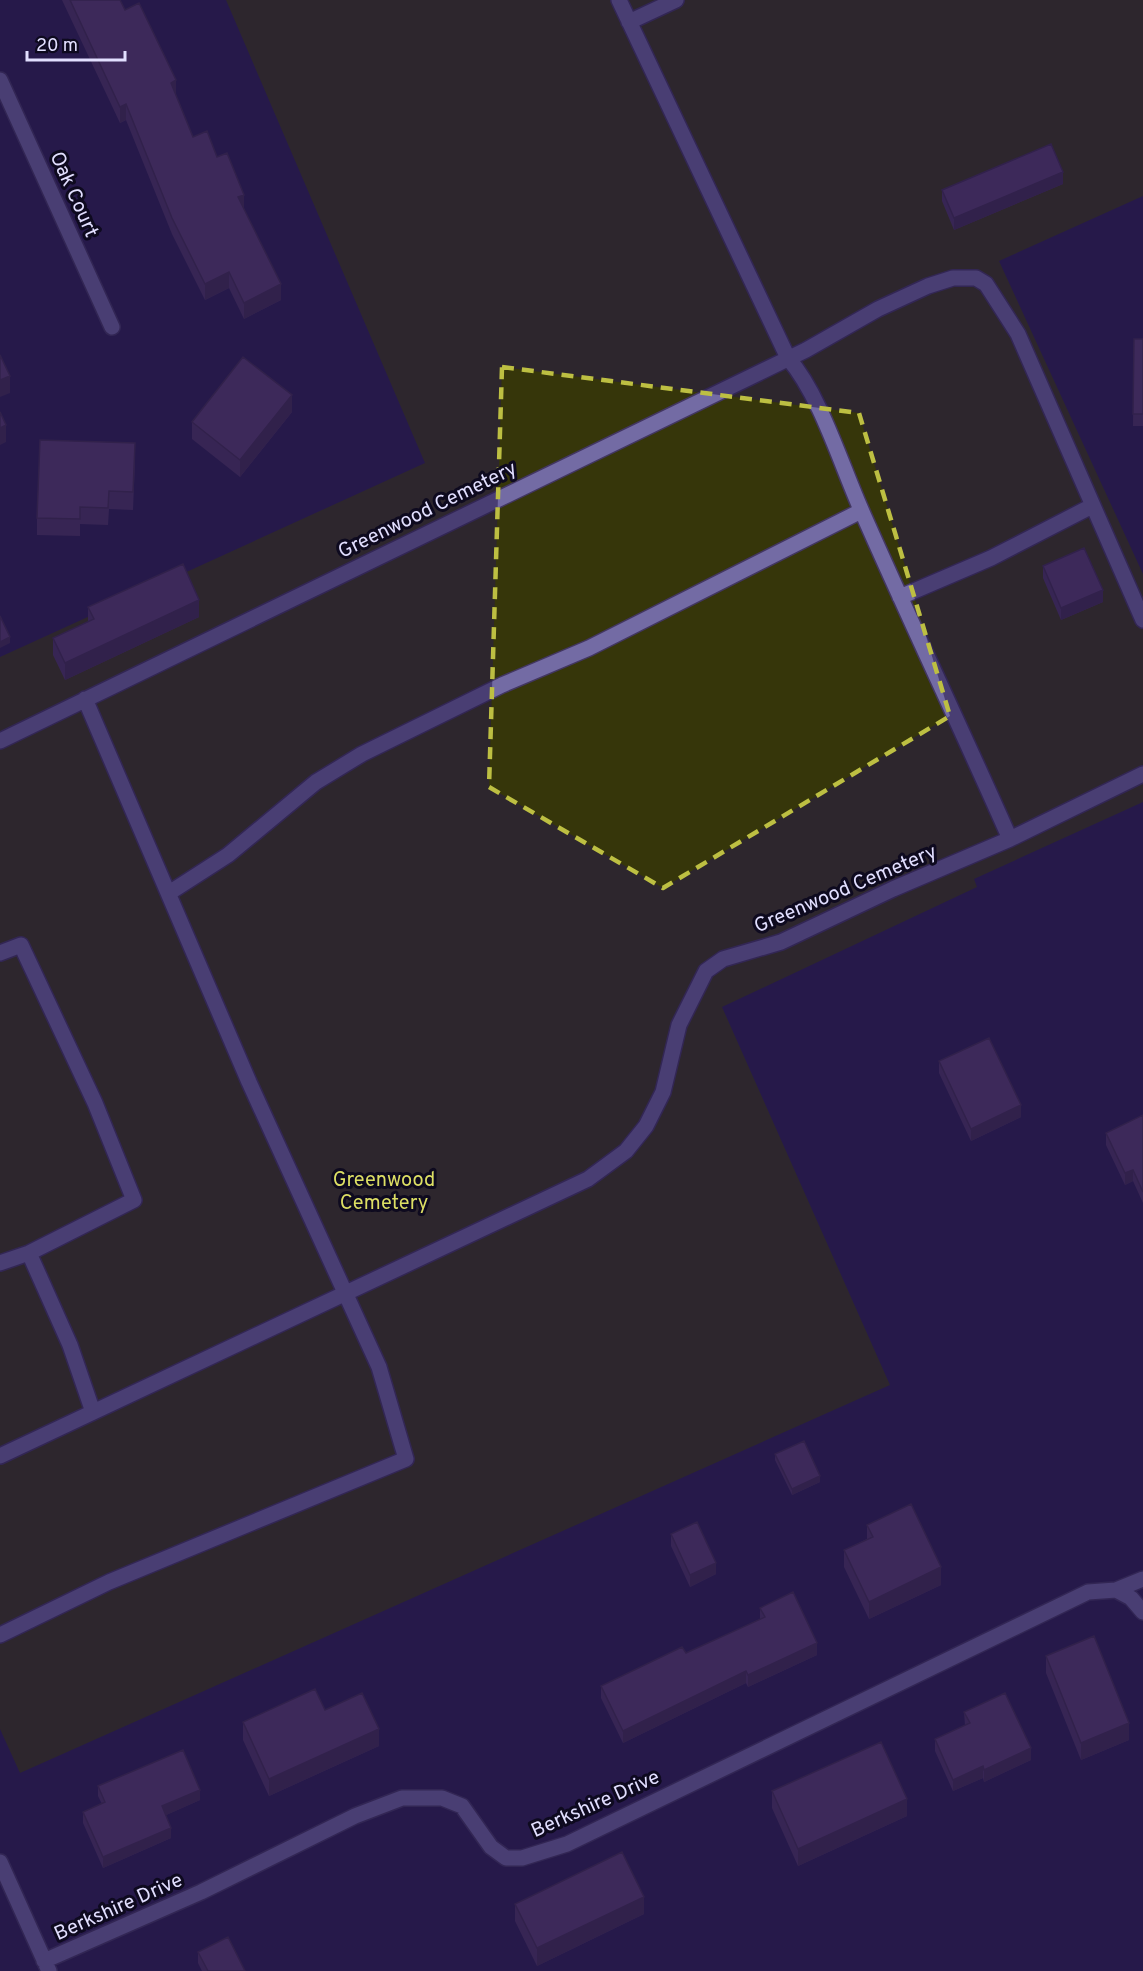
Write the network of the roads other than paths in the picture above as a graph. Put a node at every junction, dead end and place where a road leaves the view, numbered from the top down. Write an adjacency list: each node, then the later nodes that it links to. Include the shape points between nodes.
1 (619, 0): 3 (street)
2 (676, 0): 3 (street)
3 (629, 22): 6 (street)
4 (0, 80): 5 (street, Oak Court)
5 (112, 327)
6 (788, 358): 7 (street, Greenwood Cemetery, via 906,294 953,278 975,278 986,284 1018,334); 8 (street, via 817,409); 11 (street, Greenwood Cemetery)
7 (1092, 506): 9 (street, via 991,558); 10 (street, Greenwood Cemetery)
8 (861, 511): 9 (street); 15 (street, via 589,648 502,685 362,754 316,782 228,855)
9 (900, 597): 14 (street)
10 (1143, 620)
11 (85, 699): 12 (street, Greenwood Cemetery); 15 (street)
12 (0, 741)
13 (1143, 774): 14 (street, Greenwood Cemetery)
14 (1010, 839): 19 (street, Greenwood Cemetery, via 781,942 723,959 706,971 684,1016 663,1092 646,1126 626,1151 588,1179)
15 (169, 893): 19 (street, via 249,1082)
16 (0, 952): 17 (street, via 21,945 95,1103 134,1200)
17 (29, 1253): 18 (street); 20 (street, via 70,1345)
18 (0, 1263)
19 (347, 1294): 20 (street, Greenwood Cemetery); 25 (street, via 378,1367 406,1459 109,1582)
20 (93, 1412): 21 (street, Greenwood Cemetery)
21 (0, 1456)
22 (1143, 1579): 23 (street, Berkshire Drive)
23 (1116, 1590): 24 (street, via 1131,1598); 27 (street, Berkshire Drive, via 1088,1592 567,1844 522,1858 506,1858 491,1847 462,1806 442,1798 402,1798 356,1816)
24 (1143, 1612)
25 (0, 1635)
26 (0, 1862): 27 (street)
27 (47, 1966)

